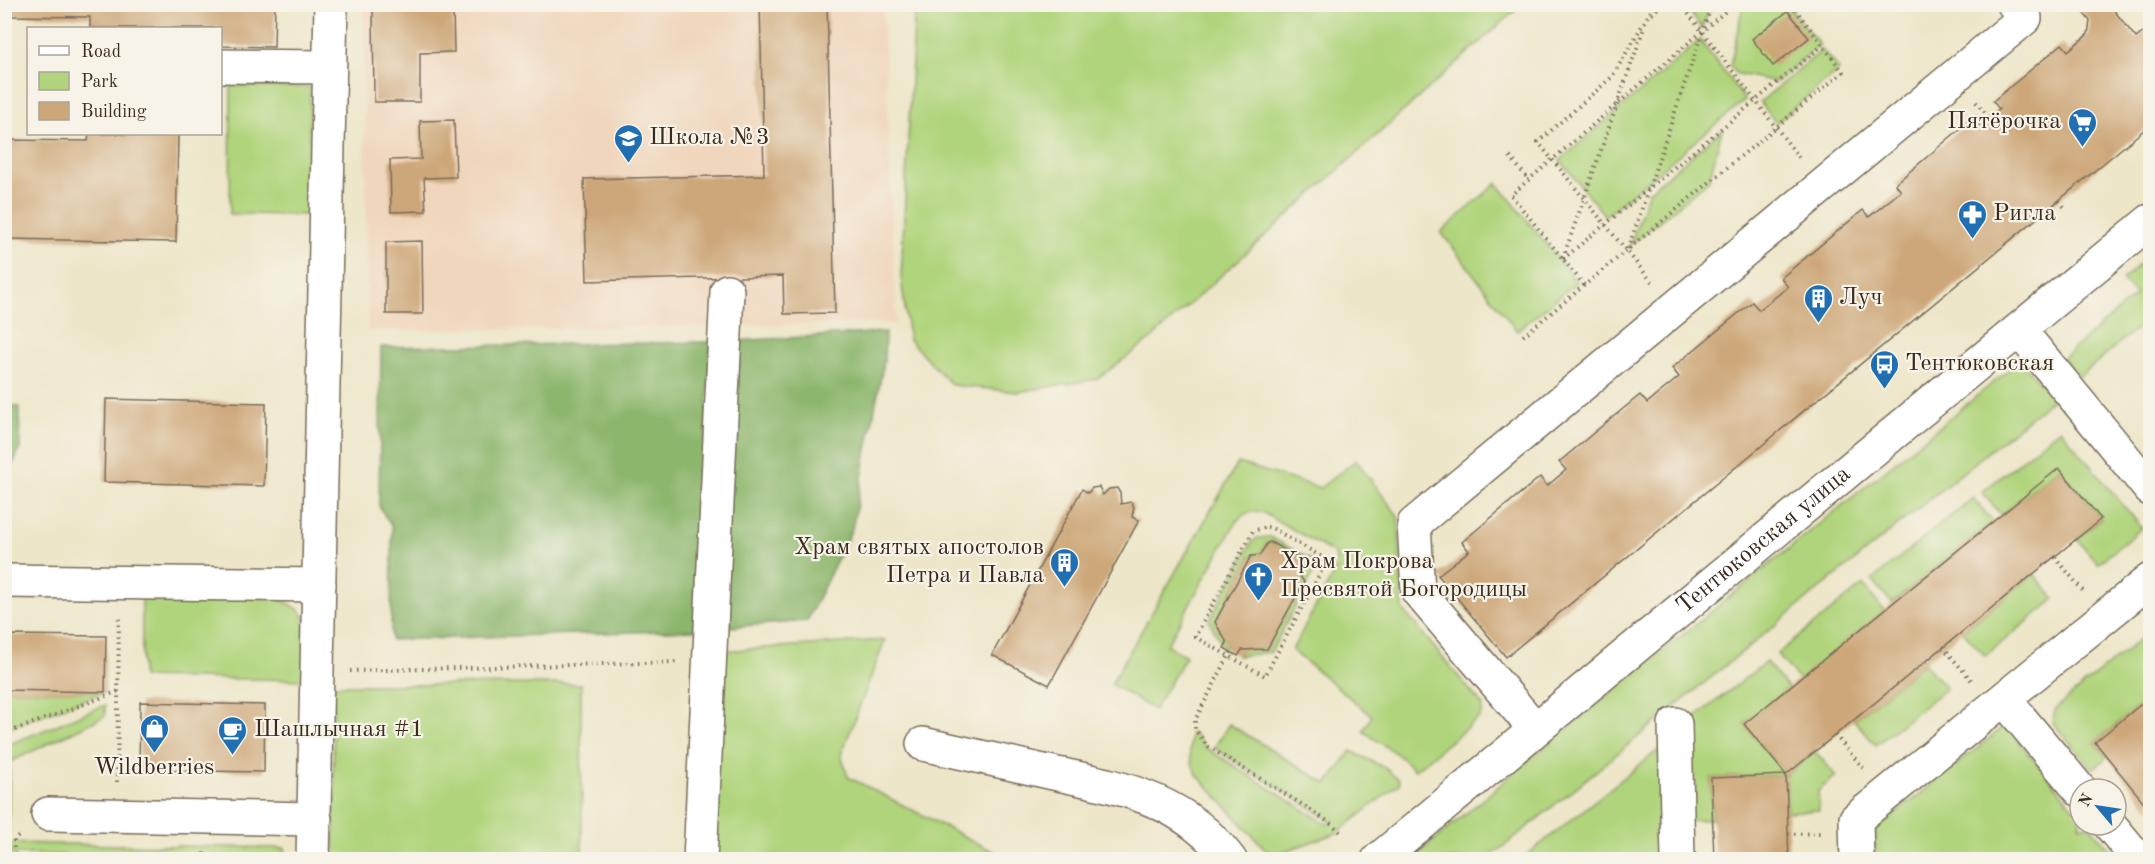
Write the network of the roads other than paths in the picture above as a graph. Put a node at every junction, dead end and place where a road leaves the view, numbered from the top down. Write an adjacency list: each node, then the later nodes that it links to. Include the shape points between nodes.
1 (331, 4): 4 (street)
2 (2014, 4): 14 (street, via 2025,18 1414,524 1418,591)
3 (222, 66): 4 (street)
4 (329, 68): 11 (street)
5 (2151, 221): 7 (street, Тентюковская улица)
6 (727, 291): 21 (street)
7 (2019, 331): 8 (street); 14 (street, Тентюковская улица)
8 (2151, 489)
9 (2151, 580): 12 (street)
10 (4, 581): 11 (street)
11 (320, 585): 18 (street)
12 (1990, 693): 16 (street); 25 (street, via 1856,819)
13 (1675, 724): 24 (street)
14 (1535, 729): 23 (street, Тентюковская улица)
15 (923, 744): 22 (street, via 1122,788 1191,820)
16 (2068, 777)
17 (48, 814): 18 (street)
18 (315, 819): 20 (street)
19 (2120, 837): 26 (street)
20 (313, 860)
21 (700, 860)
22 (1230, 860)
23 (1378, 860)
24 (1678, 860)
25 (1857, 860)
26 (2139, 860)

